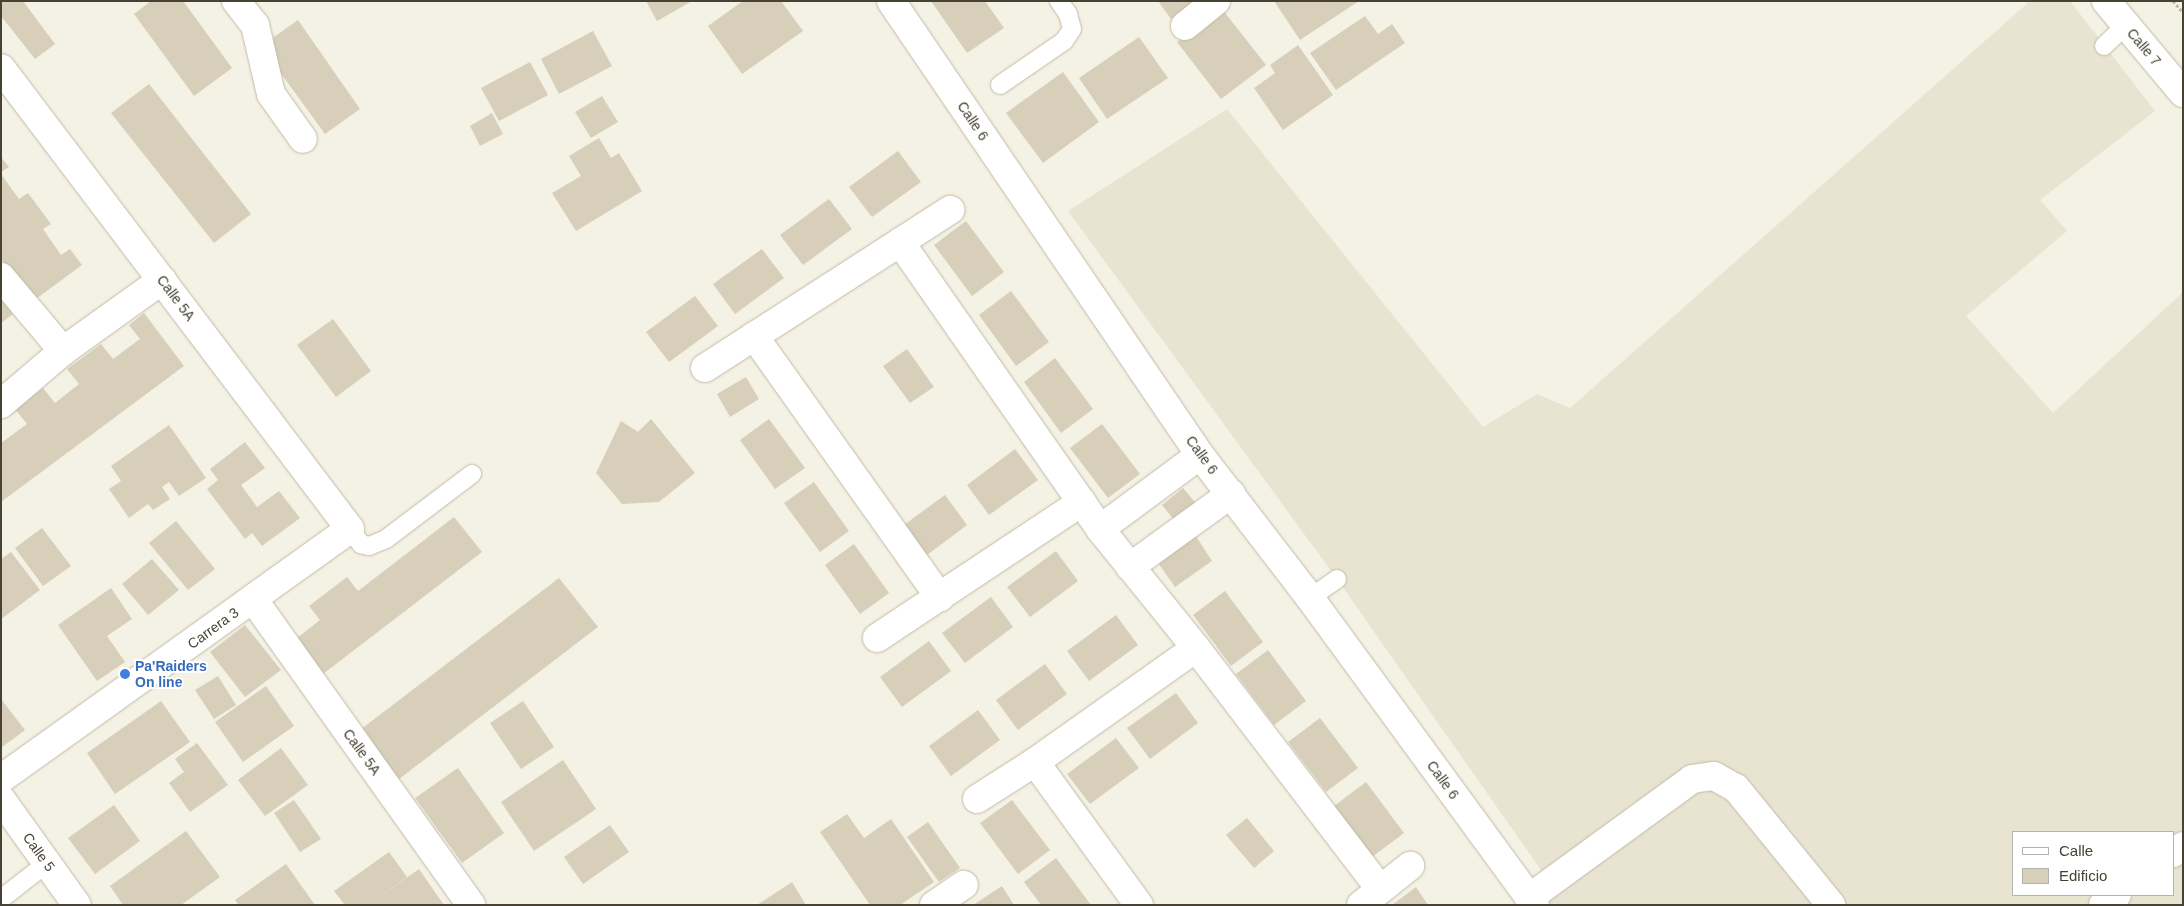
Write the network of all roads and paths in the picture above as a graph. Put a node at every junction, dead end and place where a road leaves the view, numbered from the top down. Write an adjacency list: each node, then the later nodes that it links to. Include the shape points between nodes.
1 (236, 1): 14 (street, via 255,25 271,94)
2 (891, 1): 23 (street, Calle 6)
3 (1059, 1): 12 (lane, via 1068,14 1072,29 1064,41)
4 (1216, 1): 9 (street)
5 (2106, 1): 8 (street, Calle 7)
6 (2173, 1): 7 (path)
7 (2183, 12)
8 (2126, 25): 10 (lane); 13 (street, Calle 7)
9 (1185, 26)
10 (2104, 46)
11 (1, 68): 18 (street, Calle 5A)
12 (1000, 85)
13 (2183, 93)
14 (303, 139)
15 (950, 210): 16 (street)
16 (900, 242): 19 (street); 26 (street)
17 (1, 277): 20 (street)
18 (162, 280): 20 (street); 27 (street, Calle 5A)
19 (754, 336): 21 (street); 31 (street)
20 (63, 351): 22 (street)
21 (704, 368)
22 (1, 404)
23 (1200, 455): 25 (street, Calle 6); 28 (street)
24 (472, 474): 27 (lane, via 386,539 369,546 361,544)
25 (1231, 494): 29 (street); 32 (street, Calle 6)
26 (1082, 502): 28 (street); 31 (street)
27 (350, 529): 33 (street, Carrera 3)
28 (1100, 529): 29 (street)
29 (1130, 567): 35 (street)
30 (1337, 579): 32 (lane)
31 (940, 598): 34 (street)
32 (1310, 598): 46 (street, Calle 6)
33 (253, 599): 37 (street, Carrera 3); 48 (street, Calle 5A)
34 (877, 638)
35 (1196, 648): 36 (street); 44 (street)
36 (1035, 762): 39 (street); 50 (street)
37 (1, 780)
38 (1, 799): 40 (street, Calle 5)
39 (977, 799)
40 (47, 863): 45 (lane); 47 (street, Calle 5)
41 (1410, 866): 44 (street)
42 (964, 885): 49 (street)
43 (2116, 896): 52 (street)
44 (1371, 897)
45 (1, 899)
46 (1532, 901): 51 (street, via 1692,779 1714,776 1736,788)
47 (77, 905)
48 (471, 905)
49 (934, 905)
50 (1140, 905)
51 (1831, 905)
52 (2103, 905)

